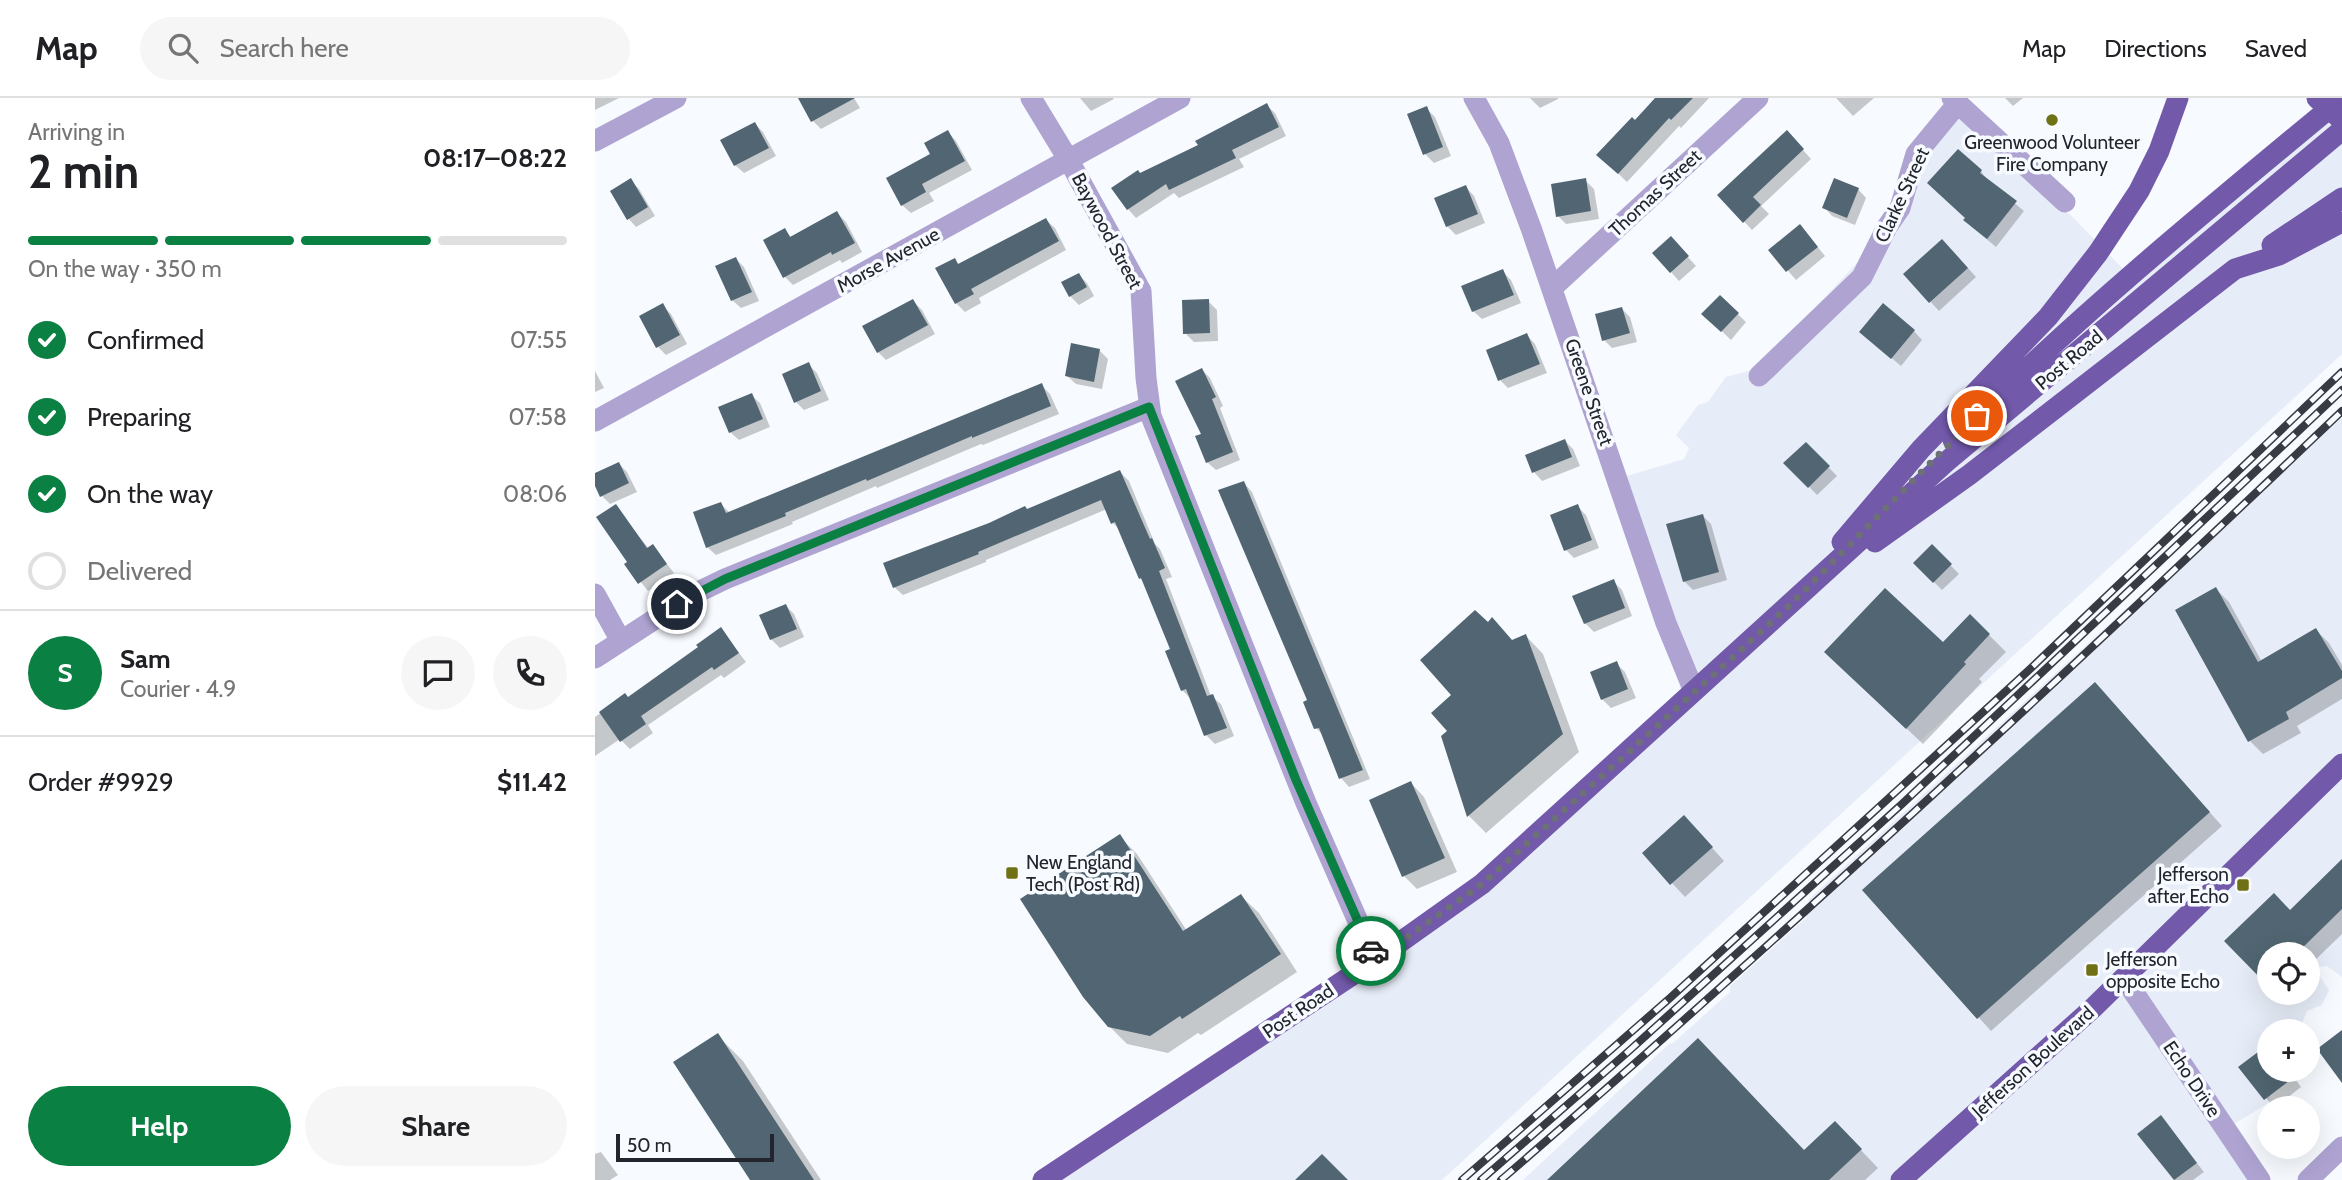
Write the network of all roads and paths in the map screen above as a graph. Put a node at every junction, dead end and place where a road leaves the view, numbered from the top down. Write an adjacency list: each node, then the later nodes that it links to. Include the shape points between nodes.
1 (675, 98): 12 (street)
2 (1031, 98): 13 (street, Baywood Street)
3 (1180, 98): 13 (street, Morse Avenue)
4 (1474, 98): 18 (street, Greene Street, via 1499,143)
5 (1758, 98): 18 (street, Thomas Street)
6 (2317, 98): 10 (main road, bridge)
7 (2342, 98): 23 (main road, Post Road, via 2120,284 1996,397)
8 (2176, 100): 23 (main road, via 2139,191 2098,253 2049,317 1921,449)
9 (1955, 101): 15 (street); 19 (street, Clarke Street, via 1916,154 1899,208 1862,277)
10 (2342, 120)
11 (2342, 130): 23 (main road, Post Road, via 1946,462)
12 (595, 141)
13 (1068, 159): 20 (street, Baywood Street, via 1141,291); 21 (street, Morse Avenue)
14 (2342, 198): 17 (main road)
15 (2065, 202)
16 (2342, 222): 17 (main road, via 2279,255)
17 (2235, 269): 23 (main road, via 1969,475)
18 (1552, 288): 26 (street, Greene Street, via 1666,623)
19 (1759, 376)
20 (1149, 407): 24 (street, via 725,579); 28 (street, Baywood Street, via 1296,780)
21 (595, 421)
22 (595, 594): 24 (street)
23 (1792, 603): 26 (main road, Post Road)
24 (621, 641): 25 (street)
25 (595, 658)
26 (1694, 691): 28 (main road, Post Road, via 1482,884)
27 (2342, 764): 29 (main road, Jefferson Boulevard)
28 (1375, 960): 31 (main road, Post Road)
29 (2124, 978): 32 (main road, Jefferson Boulevard); 33 (street, Echo Drive)
30 (2342, 1147): 34 (street)
31 (1043, 1180)
32 (1901, 1180)
33 (2260, 1180)
34 (2308, 1180)

